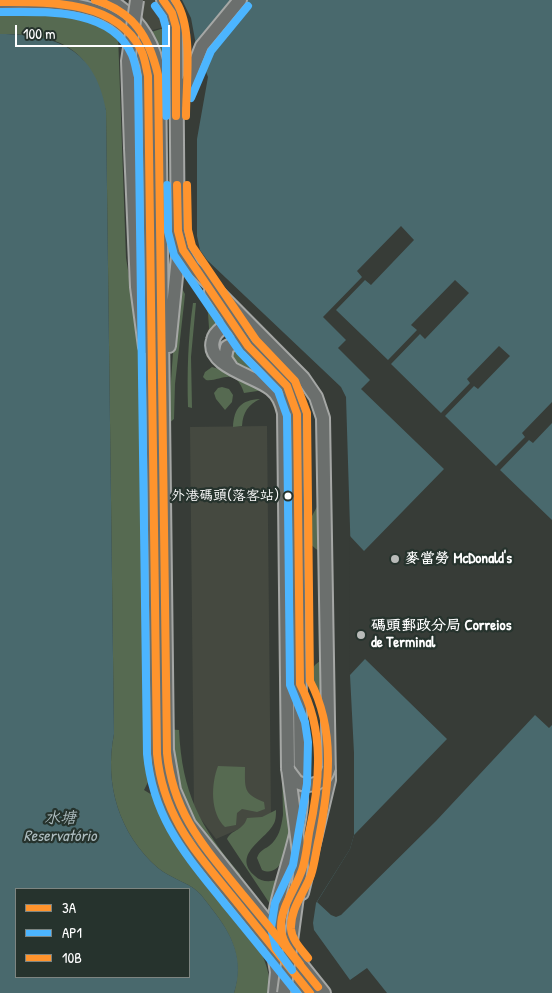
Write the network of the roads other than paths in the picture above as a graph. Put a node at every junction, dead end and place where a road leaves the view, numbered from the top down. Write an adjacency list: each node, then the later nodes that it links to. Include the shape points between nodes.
1 (109, 0): 13 (main road, via 140,25 152,46 158,68)
2 (137, 0): 13 (main road, bridge, via 128,61 137,287)
3 (163, 0): 6 (main road, via 172,12 176,26)
4 (240, 0): 6 (main road, via 202,46)
5 (0, 2): 13 (main road, via 71,1 92,4 126,26 144,56 148,76)
6 (176, 119): 7 (main road)
7 (178, 230): 8 (main road, via 183,250); 13 (main road, via 178,256)
8 (199, 272): 9 (main road); 10 (main road)
9 (232, 324): 10 (main road); 11 (main road); 12 (main road, via 219,330 212,347 216,358)
10 (257, 332): 15 (main road, via 308,384 316,396 324,425)
11 (248, 346): 12 (main road, via 237,342 227,347 225,358); 17 (main road, via 287,386 297,414 302,802)
12 (231, 367): 14 (main road, via 271,389 283,408)
13 (158, 407): 17 (main road, via 170,778 178,802 196,834); 18 (main road, via 157,754 160,780 180,830)
14 (288, 768): 15 (main road, bridge, via 294,780 307,786 320,782); 16 (main road, bridge, via 301,867)
15 (329, 768): 16 (main road, bridge, via 329,780)
16 (294, 929): 20 (main road, bridge)
17 (273, 930): 22 (main road)
18 (272, 946): 19 (main road, via 277,972); 21 (main road)
19 (275, 993)
20 (284, 993)
21 (310, 993)
22 (324, 993)

